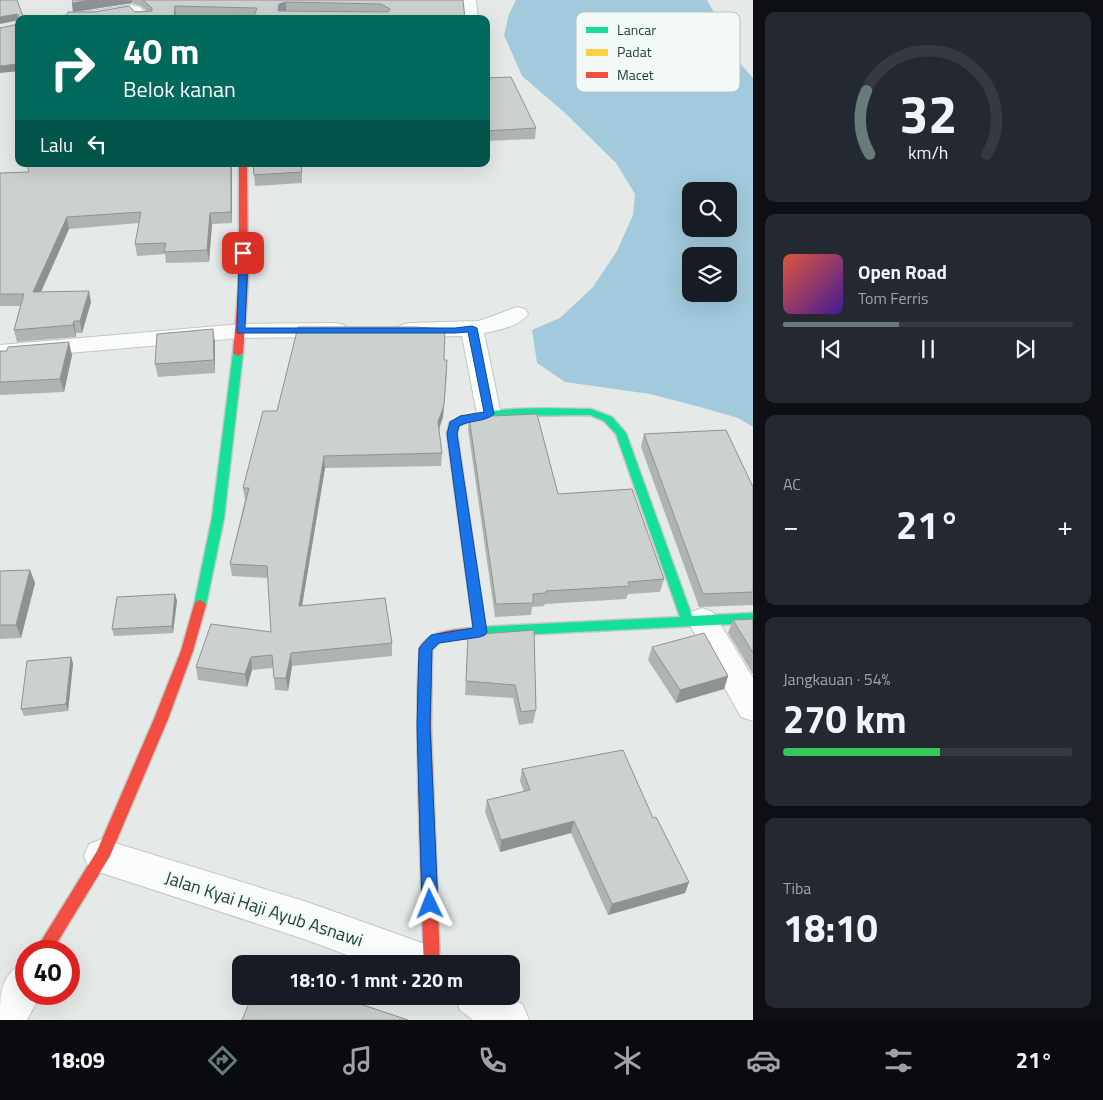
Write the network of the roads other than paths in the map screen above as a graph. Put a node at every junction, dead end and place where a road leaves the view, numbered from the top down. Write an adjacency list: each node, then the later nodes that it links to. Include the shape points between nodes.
1 (468, 0): 4 (street)
2 (92, 15): 3 (street, via 132,9)
3 (141, 15)
4 (470, 15)
5 (243, 167): 10 (street)
6 (517, 314): 7 (street, via 509,320)
7 (472, 328): 9 (street); 12 (street)
8 (356, 330): 10 (street)
9 (384, 330)
10 (241, 331): 11 (street); 17 (street, via 218,518 200,606 161,719)
11 (0, 352)
12 (489, 414): 14 (street, via 591,412 607,417 616,425 622,433); 15 (street, via 464,418 454,424 452,434)
13 (753, 618): 14 (street)
14 (694, 620): 15 (street); 16 (street)
15 (480, 632): 20 (street, via 436,638 426,648 424,726)
16 (753, 708)
17 (102, 856): 18 (street); 19 (street, Jalan Kyai Haji Ayub Asnawi, via 307,921)
18 (50, 940)
19 (400, 955)
20 (432, 955)
21 (15, 1002): 23 (street)
22 (487, 1005): 24 (street)
23 (5, 1020)
24 (508, 1020)

